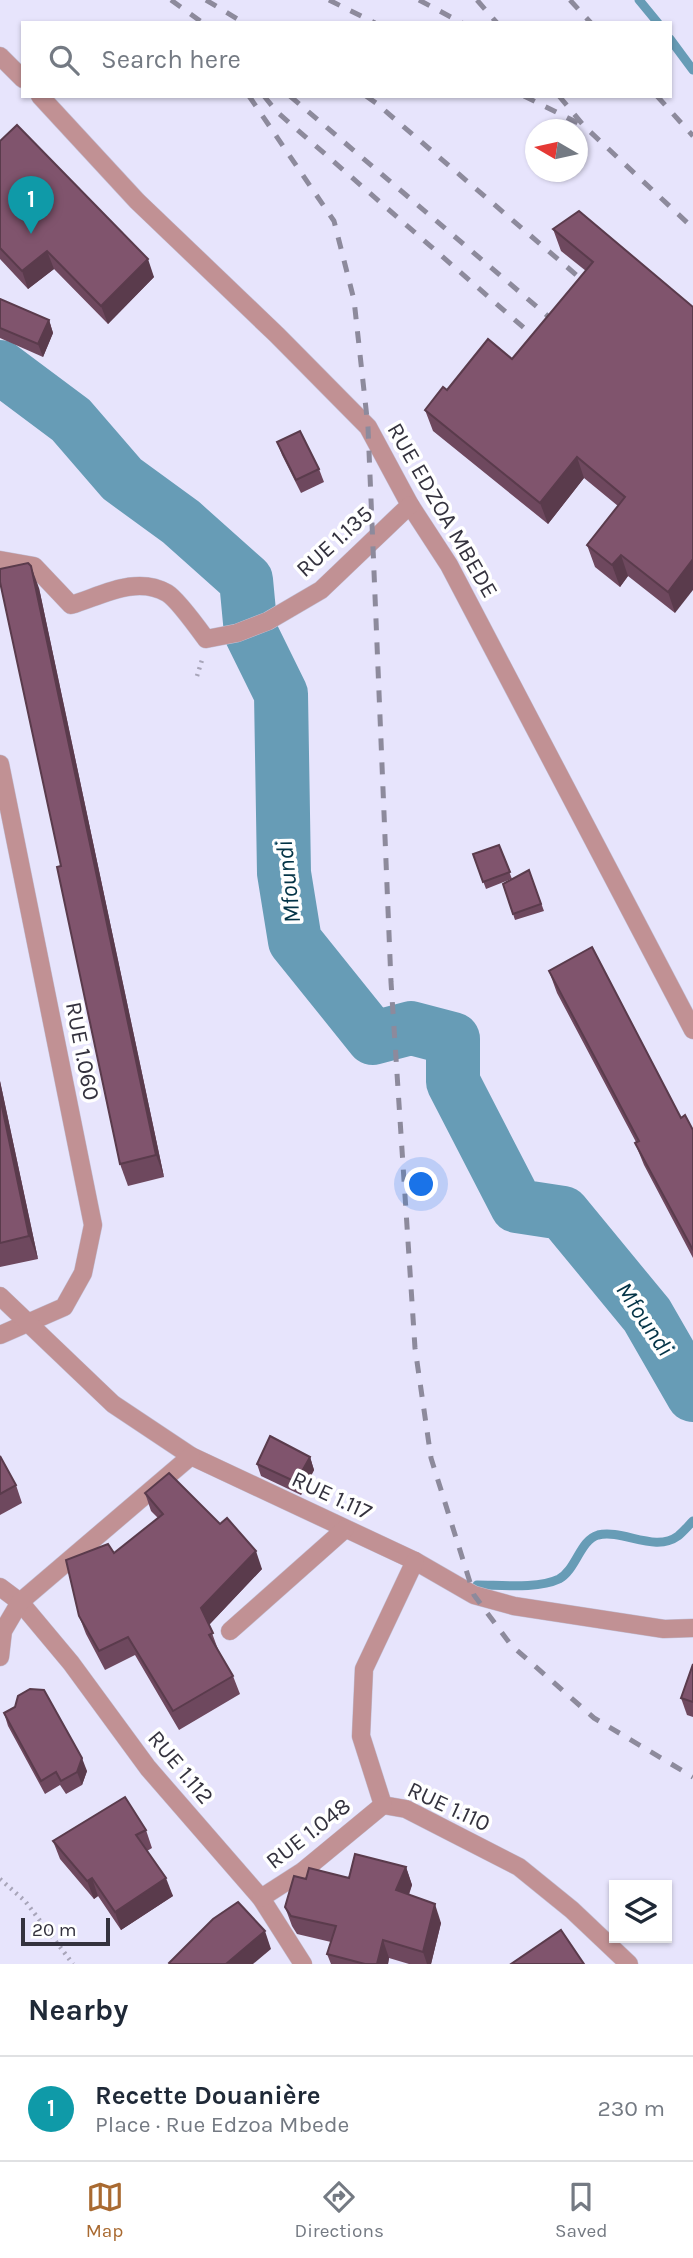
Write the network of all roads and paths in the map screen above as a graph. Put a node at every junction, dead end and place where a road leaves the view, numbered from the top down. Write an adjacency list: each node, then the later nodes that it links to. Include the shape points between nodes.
1 (0, 56): 2 (street)
2 (21, 77)
3 (42, 98): 4 (street, RUE EDZOA MBEDE, via 137,201 368,427)
4 (410, 505): 5 (street, RUE 1.135, via 321,590 268,621 206,639 167,593 124,586 71,605 33,566); 7 (street, RUE EDZOA MBEDE, via 449,565)
5 (0, 560)
6 (0, 764): 9 (street, RUE 1.060, via 93,1225 83,1273 64,1307)
7 (693, 1030)
8 (0, 1296): 9 (street, RUE 1.117)
9 (29, 1323): 10 (street, RUE 1.060); 11 (street, RUE 1.117, via 113,1404)
10 (0, 1335)
11 (191, 1456): 12 (street, RUE 1.117); 15 (street)
12 (345, 1529): 13 (street, RUE 1.117); 17 (street)
13 (415, 1560): 16 (street, RUE 1.117, via 474,1595 514,1606 664,1629); 19 (street, RUE 1.110, via 364,1669 361,1736)
14 (0, 1587): 15 (street, RUE 1.112)
15 (20, 1602): 18 (street, via 3,1631); 21 (street, RUE 1.112, via 148,1768)
16 (693, 1628)
17 (230, 1631)
18 (0, 1657)
19 (383, 1805): 21 (street, RUE 1.048, via 303,1871); 24 (street, RUE 1.110, via 406,1809 519,1867)
20 (0, 1878): 22 (path, via 25,1901)
21 (261, 1898): 23 (street, RUE 1.112)
22 (73, 1964)
23 (303, 1964)
24 (629, 1964)

